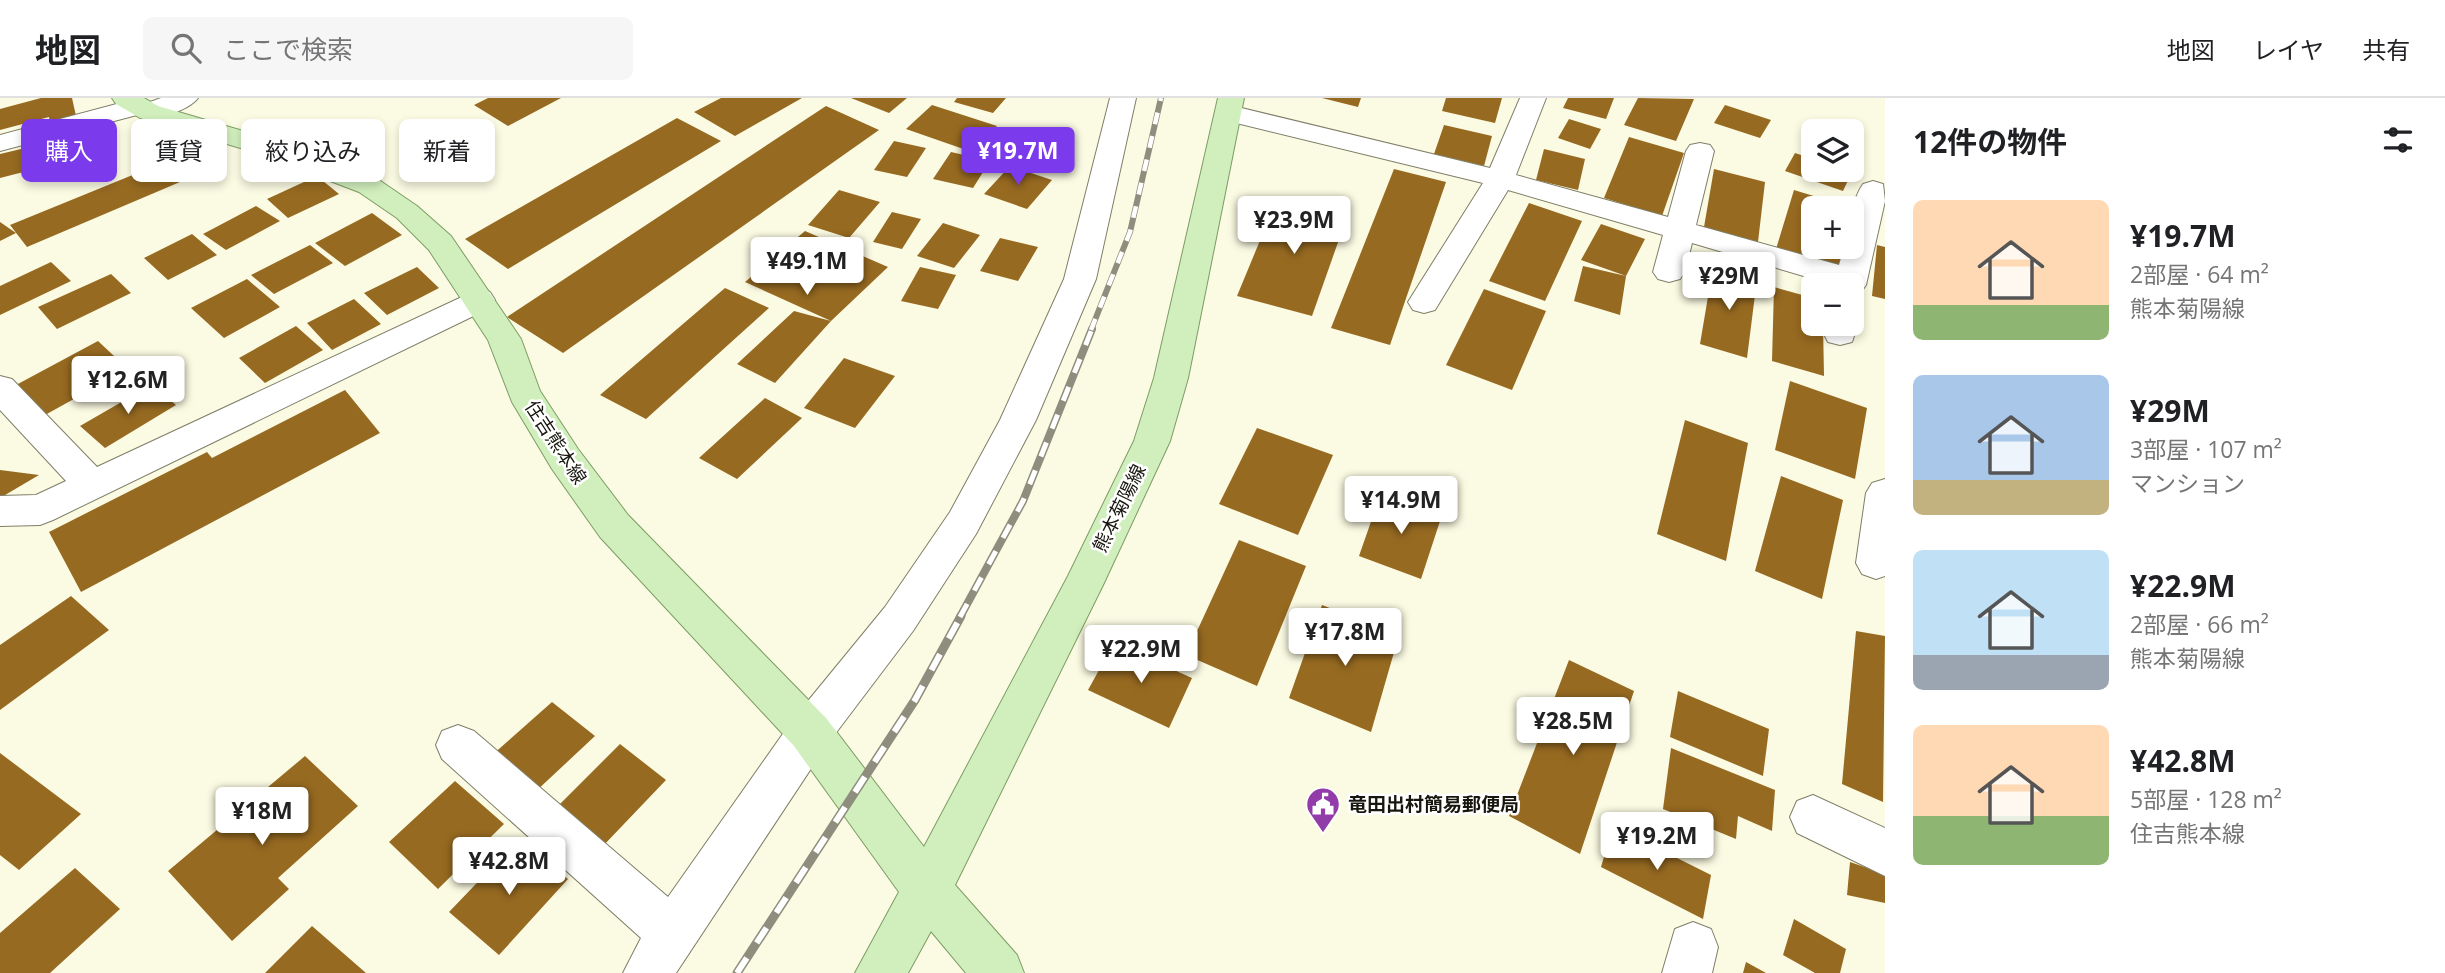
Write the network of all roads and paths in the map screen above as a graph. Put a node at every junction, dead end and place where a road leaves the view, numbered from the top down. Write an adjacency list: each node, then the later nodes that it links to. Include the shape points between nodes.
1 (185, 98): 4 (street)
2 (1123, 98): 21 (street, via 1080,279 1017,420 963,523 899,619)
3 (1533, 98): 8 (street)
4 (138, 105): 6 (street); 14 (main road, 住吉熊本線, via 369,186 407,212 440,243)
5 (1230, 106): 8 (street); 25 (main road, 熊本菊陽線, via 1171,378 1152,441)
6 (0, 143)
7 (1700, 151): 10 (street)
8 (1500, 179): 10 (street); 15 (street)
9 (1873, 190): 13 (street)
10 (1679, 230): 11 (street); 12 (street)
11 (1669, 272)
12 (1820, 273)
13 (1852, 273)
14 (479, 300): 17 (street); 21 (main road, 住吉熊本線, via 504,339 524,394 614,526)
15 (1424, 302)
16 (0, 388): 17 (street)
17 (92, 485): 19 (street, via 40,510)
18 (1885, 493): 20 (street)
19 (0, 511)
20 (1876, 563)
21 (810, 732): 25 (main road, 住吉熊本線); 26 (street)
22 (458, 745): 26 (street)
23 (1813, 817): 24 (street)
24 (1885, 853)
25 (927, 890): 28 (main road, 熊本菊陽線); 29 (main road, 住吉熊本線)
26 (672, 933): 27 (street)
27 (648, 973)
28 (880, 973)
29 (999, 973)

